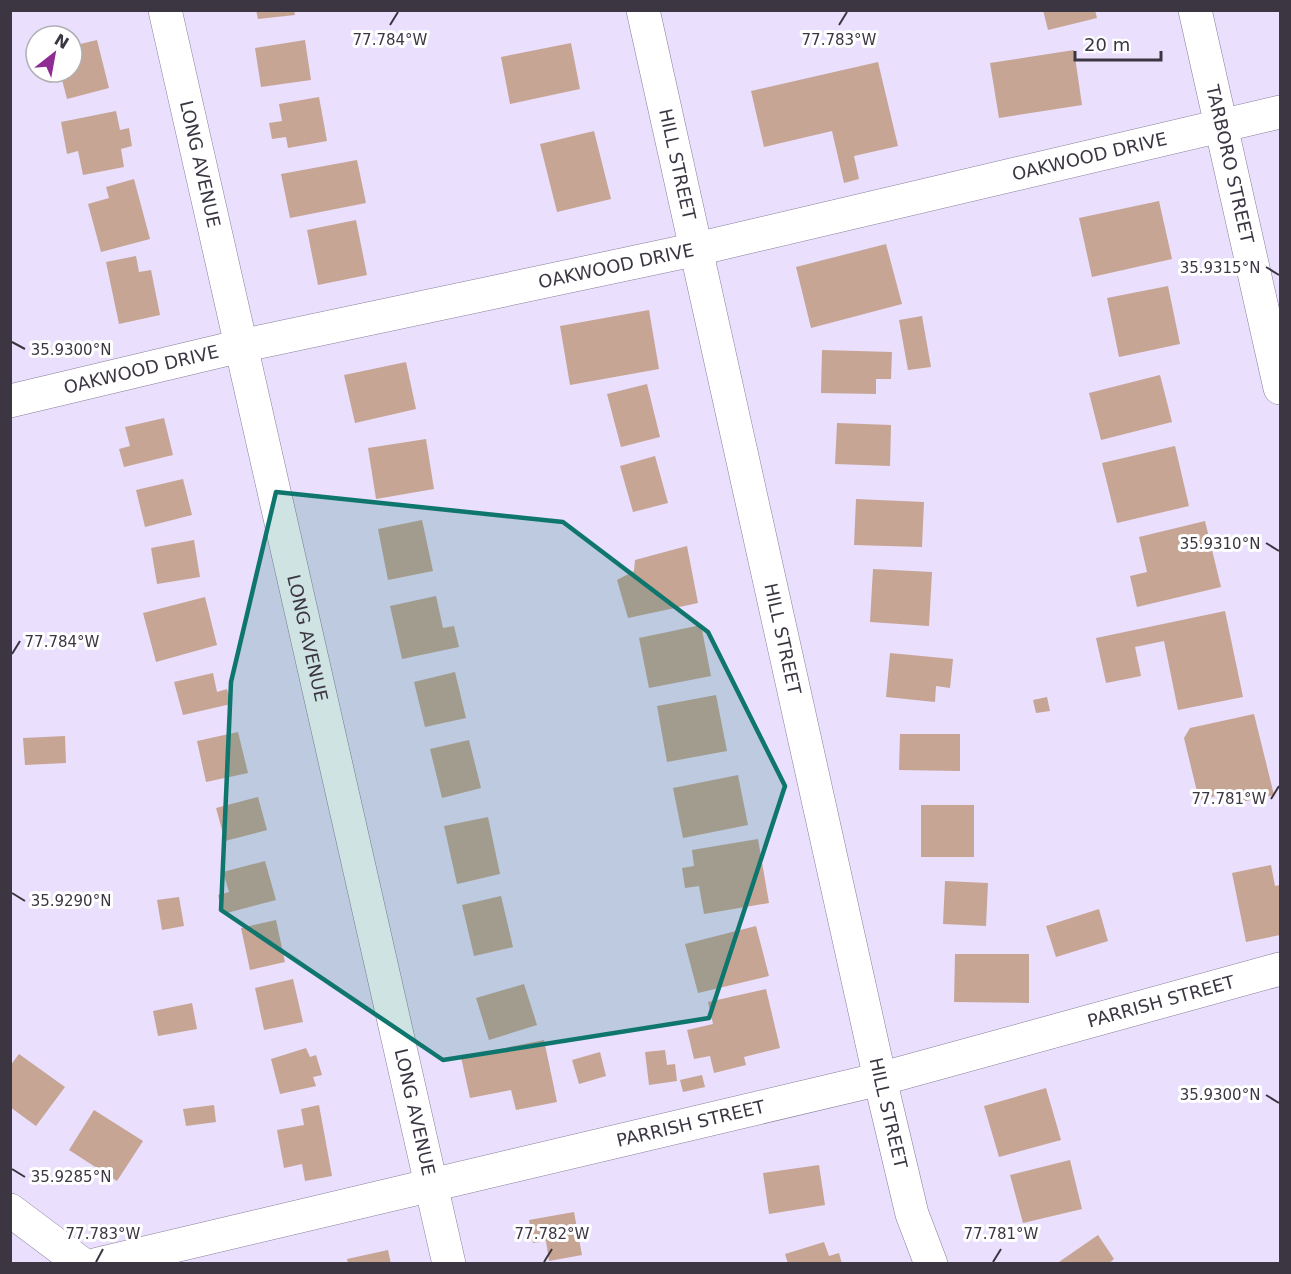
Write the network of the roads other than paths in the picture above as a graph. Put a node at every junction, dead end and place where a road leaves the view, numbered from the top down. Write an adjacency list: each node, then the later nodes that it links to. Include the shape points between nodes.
1 (165, 10): 7 (street, LONG AVENUE)
2 (643, 10): 6 (street, HILL STREET)
3 (1196, 10): 5 (street, TARBORO STREET)
4 (1281, 112): 5 (street, OAKWOOD DRIVE)
5 (1222, 126): 6 (street, OAKWOOD DRIVE); 8 (street, TARBORO STREET)
6 (697, 249): 7 (street, OAKWOOD DRIVE); 11 (street, HILL STREET)
7 (241, 346): 9 (street, OAKWOOD DRIVE); 12 (street, LONG AVENUE)
8 (1281, 388)
9 (10, 401)
10 (1281, 969): 11 (street, PARRISH STREET)
11 (880, 1079): 12 (street, PARRISH STREET); 17 (street, HILL STREET, via 912,1214)
12 (430, 1186): 15 (street, PARRISH STREET); 16 (street, LONG AVENUE)
13 (10, 1210): 14 (street)
14 (82, 1263)
15 (98, 1263)
16 (449, 1263)
17 (932, 1263)

